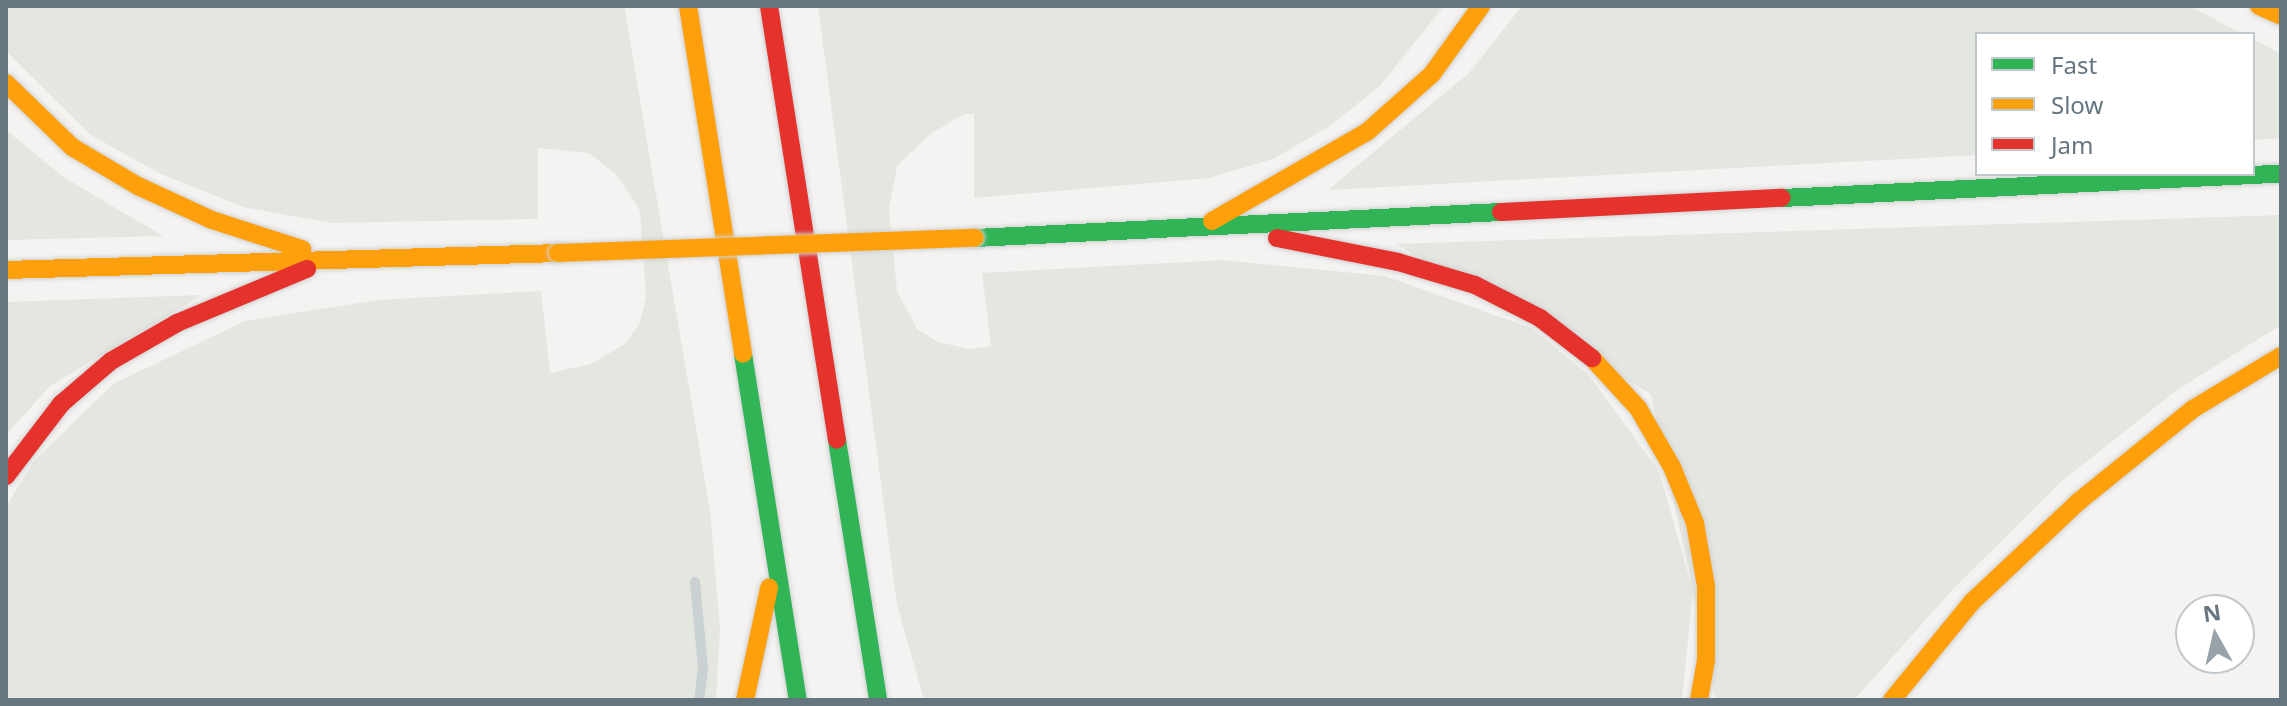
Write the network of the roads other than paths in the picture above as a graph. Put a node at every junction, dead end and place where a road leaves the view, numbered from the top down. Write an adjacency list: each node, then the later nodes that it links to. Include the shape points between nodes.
1 (688, 6): 15 (highway)
2 (769, 6): 16 (highway)
3 (1481, 6): 10 (highway, via 1432,74 1367,132)
4 (2259, 6): 5 (highway)
5 (2281, 16)
6 (6, 83): 11 (highway, via 72,147 138,186 212,220)
7 (2281, 174): 8 (highway)
8 (2255, 175)
9 (2238, 176): 10 (highway)
10 (1208, 224): 11 (highway, bridge, via 975,238); 21 (highway, via 1398,262 1475,285 1540,318 1597,362 1638,408 1672,467 1695,523 1706,586 1706,660)
11 (331, 259): 12 (highway); 14 (highway, via 177,323 111,361 61,404)
12 (6, 270)
13 (2281, 356): 22 (highway, via 2193,409 2078,502 1972,602)
14 (6, 476)
15 (775, 550): 18 (highway); 19 (highway)
16 (856, 552): 17 (highway); 20 (highway)
17 (893, 670)
18 (745, 700)
19 (798, 700)
20 (878, 700)
21 (1699, 700)
22 (1892, 700)

